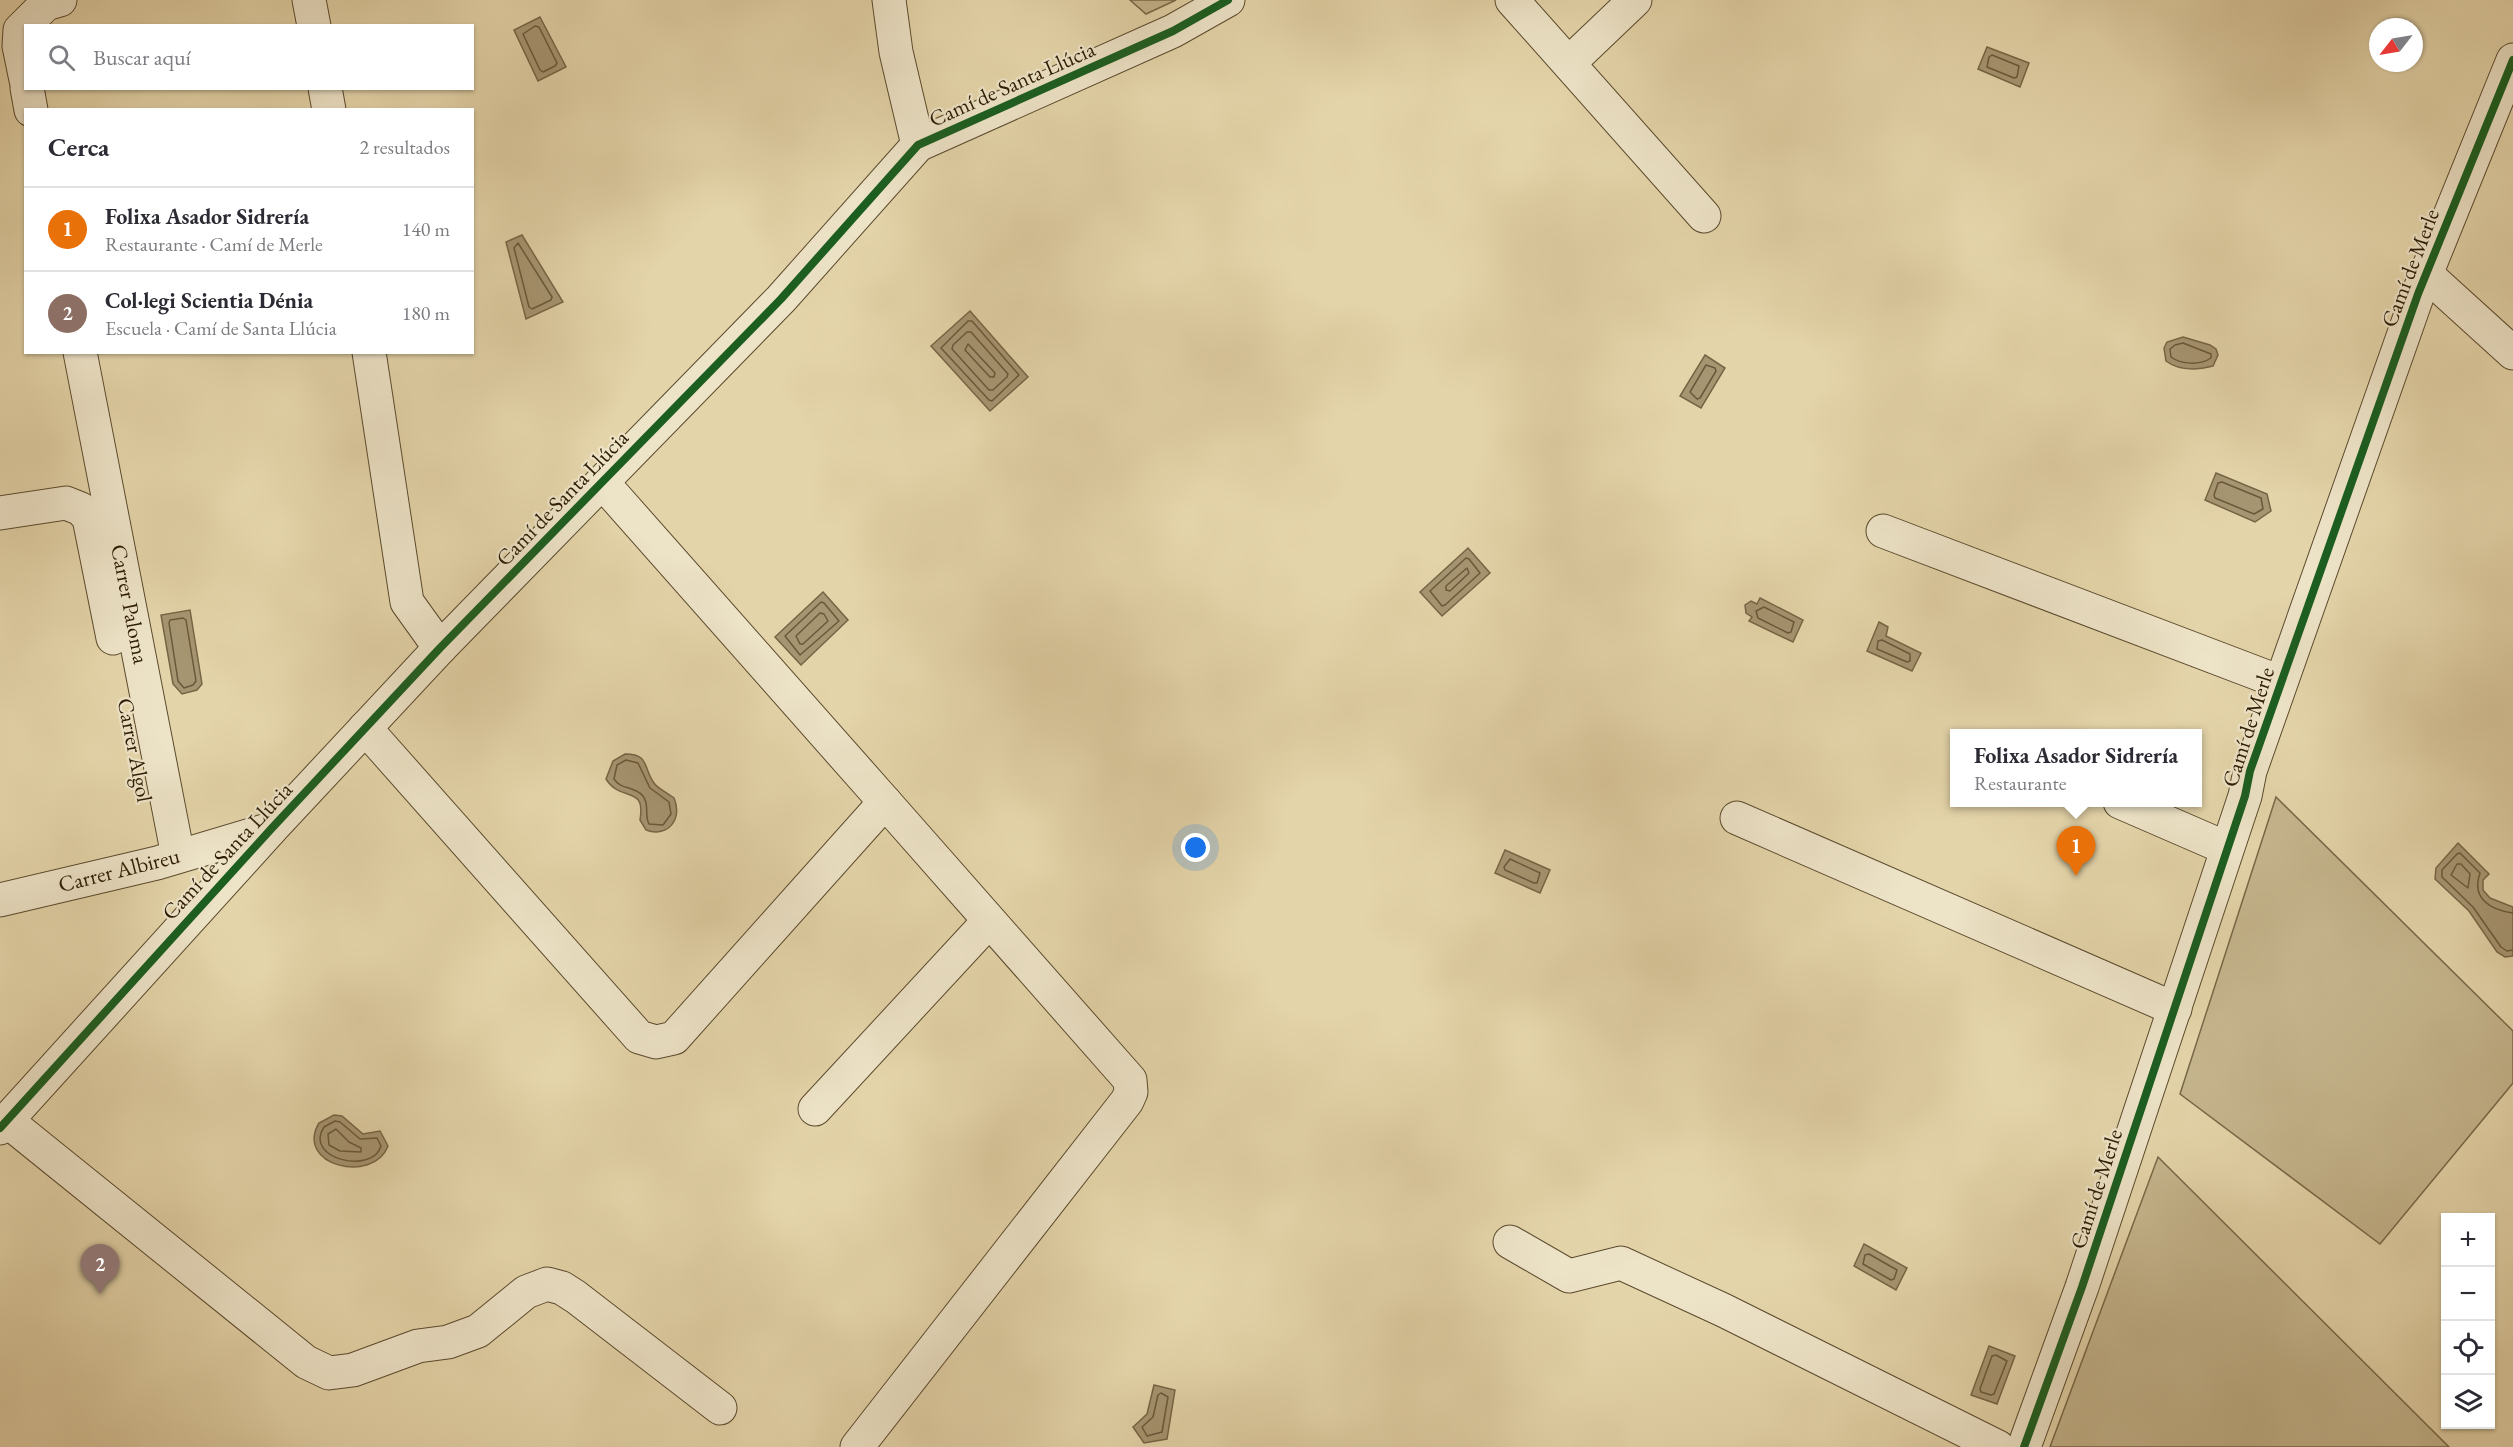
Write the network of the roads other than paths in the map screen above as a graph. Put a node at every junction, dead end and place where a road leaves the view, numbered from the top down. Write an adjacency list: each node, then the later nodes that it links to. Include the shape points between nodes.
1 (60, 0): 7 (street, via 38,10)
2 (309, 0): 8 (street)
3 (889, 0): 18 (street, via 896,52)
4 (1228, 0): 18 (street, Camí de Santa Llúcia, via 1173,31)
5 (1512, 0): 11 (street)
6 (1635, 0): 11 (street)
7 (25, 24)
8 (314, 24)
9 (24, 26): 12 (street, via 19,46)
10 (2513, 60): 15 (street, Camí de Merle)
11 (1569, 63): 19 (street)
12 (24, 70)
13 (27, 90): 16 (street)
14 (325, 90): 17 (street)
15 (2504, 102): 20 (street, Camí de Merle)
16 (31, 108)
17 (329, 108)
18 (918, 146): 24 (street, Camí de Santa Llúcia, via 781,299)
19 (1704, 216)
20 (2426, 274): 21 (street); 28 (street, Camí de Merle)
21 (2513, 353)
22 (80, 354): 35 (street, Carrer Paloma)
23 (369, 354): 27 (street, via 407,602)
24 (602, 482): 27 (street, Camí de Santa Llúcia); 30 (street)
25 (0, 513): 35 (street, Carrer Algol, via 66,503 81,508 89,518)
26 (1883, 531): 28 (street)
27 (440, 648): 29 (street, Camí de Santa Llúcia)
28 (2280, 682): 34 (street, Camí de Merle)
29 (366, 728): 30 (street, via 639,1037 656,1042 674,1038); 33 (street, Camí de Santa Llúcia)
30 (885, 802): 37 (street)
31 (2132, 807): 34 (street)
32 (1737, 818): 38 (street)
33 (272, 828): 35 (street, Carrer Albireu); 40 (street, Camí de Santa Llúcia)
34 (2226, 848): 38 (street, Camí de Merle)
35 (168, 860): 36 (street, Carrer Albireu)
36 (0, 900)
37 (989, 921): 39 (street); 43 (street, via 1130,1080 1131,1092)
38 (2175, 1009): 45 (street, Camí de Merle)
39 (815, 1110)
40 (3, 1124): 42 (street, via 306,1362 329,1373 353,1370 418,1346 448,1342 478,1331 526,1292 547,1284 576,1297)
41 (1510, 1242): 44 (street, via 1569,1276 1621,1263)
42 (720, 1408)
43 (858, 1447)
44 (1998, 1447)
45 (2024, 1447)

